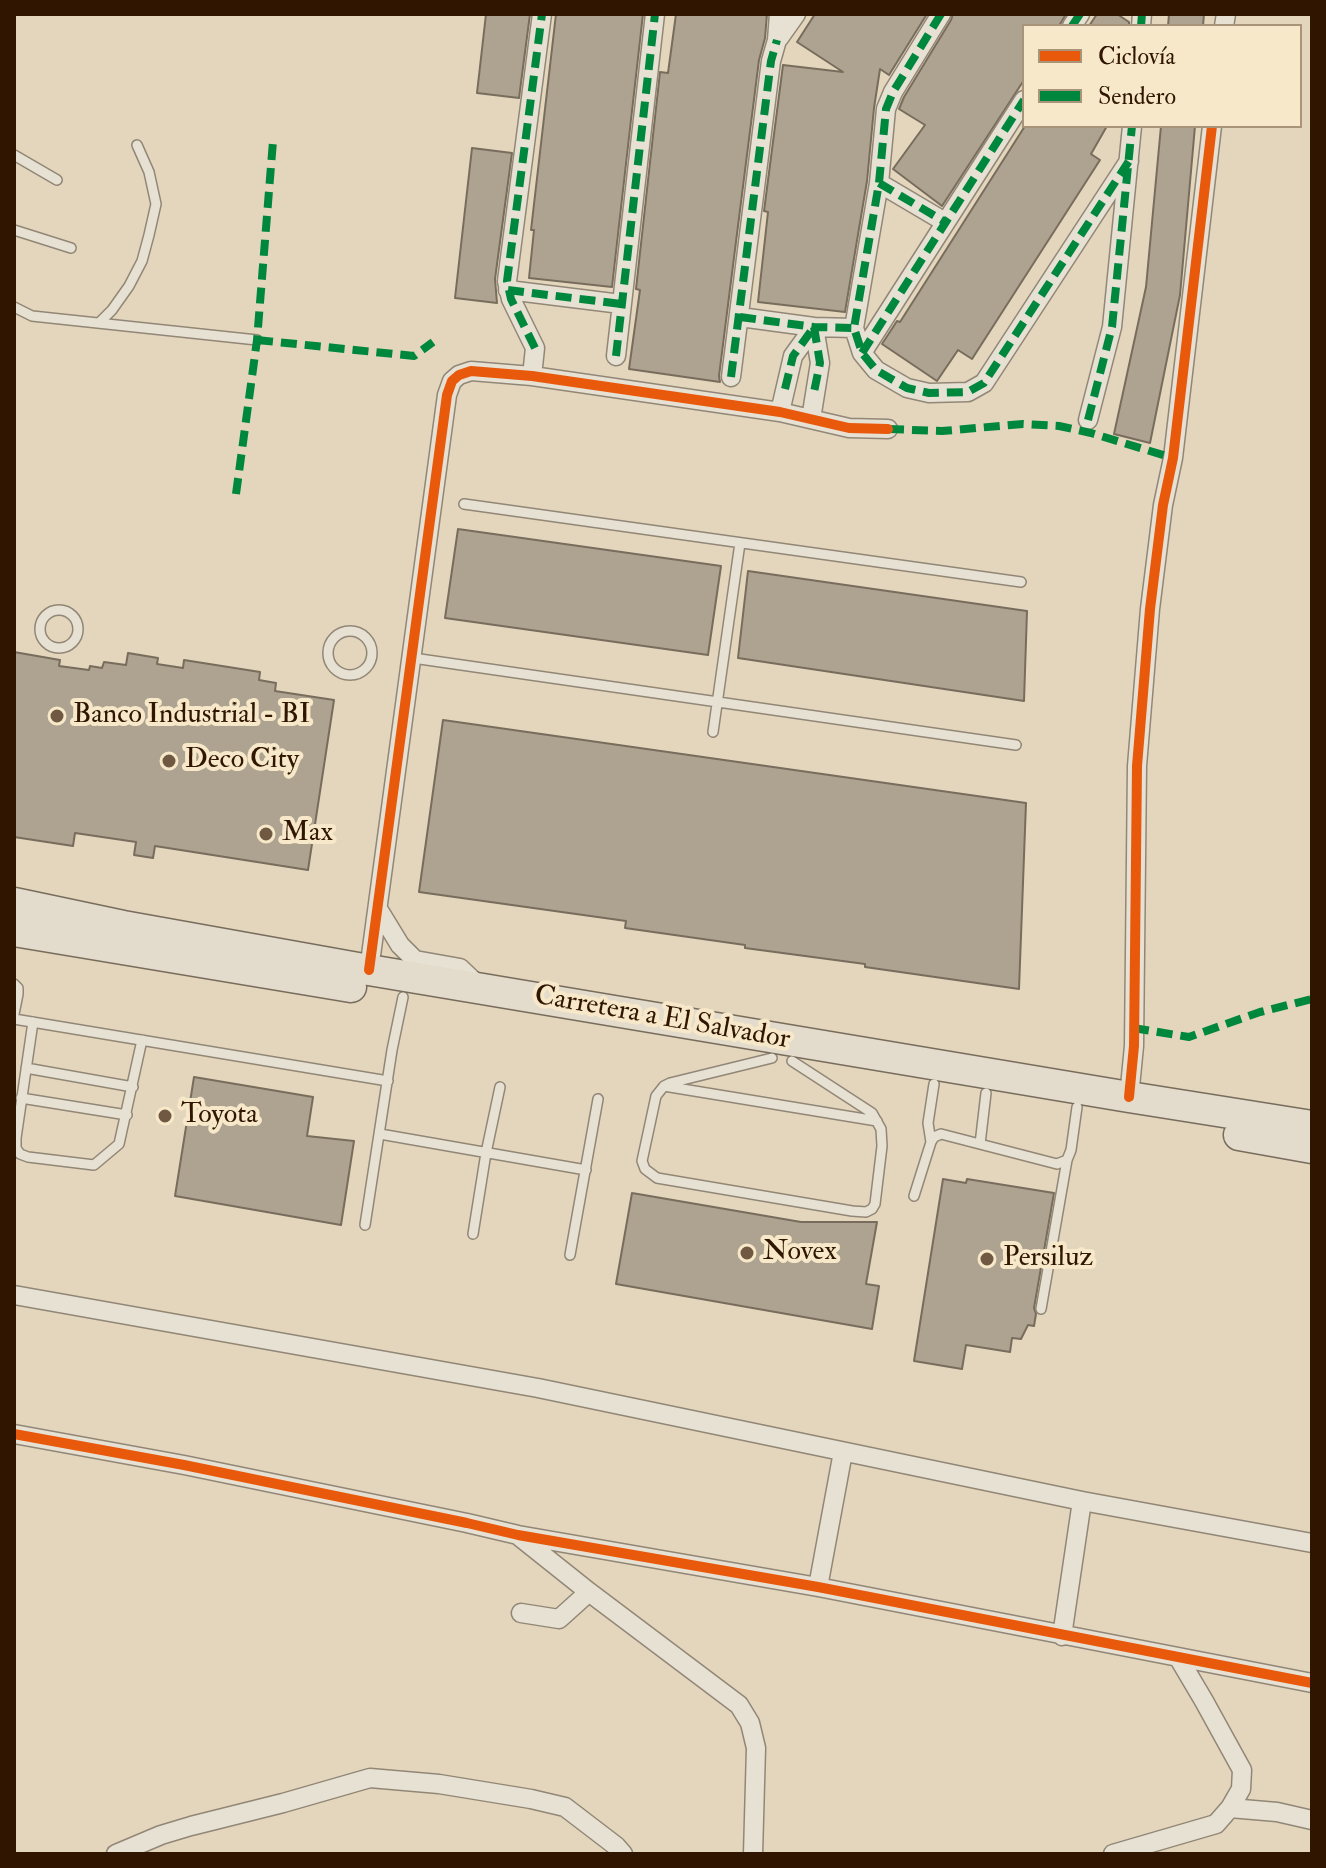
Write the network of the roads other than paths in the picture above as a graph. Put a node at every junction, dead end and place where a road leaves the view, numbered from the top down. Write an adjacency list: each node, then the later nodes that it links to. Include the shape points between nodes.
1 (542, 14): 18 (street)
2 (655, 14): 19 (street)
3 (779, 14): 6 (street)
4 (796, 14): 6 (street)
5 (941, 14): 14 (street, via 888,99)
6 (777, 40): 21 (street)
7 (1022, 103): 15 (street)
8 (1132, 128): 12 (street)
9 (1212, 128): 61 (street, via 1150,609 1137,766)
10 (137, 145): 22 (lane, via 156,204 142,261)
11 (14, 155): 13 (lane)
12 (1129, 161): 26 (street, via 984,383 968,392 917,391 876,370); 32 (street, via 1112,327)
13 (57, 180)
14 (879, 183): 15 (street); 24 (street)
15 (945, 222): 26 (street)
16 (14, 230): 17 (lane)
17 (71, 248)
18 (508, 290): 19 (street); 28 (street, via 535,348)
19 (621, 304): 27 (street)
20 (14, 307): 22 (lane, via 32,316)
21 (740, 317): 23 (street); 29 (street)
22 (99, 323): 25 (lane)
23 (814, 327): 24 (street); 30 (street, via 793,356); 31 (street, via 820,363)
24 (854, 328): 26 (street)
25 (257, 340)
26 (862, 353)
27 (616, 356)
28 (532, 376): 30 (street); 39 (street, via 471,371 452,381)
29 (731, 377)
30 (780, 412): 31 (street)
31 (811, 419): 33 (street, via 849,428)
32 (1088, 420)
33 (888, 429)
34 (464, 504): 35 (lane)
35 (740, 543): 36 (lane); 40 (lane)
36 (1021, 582)
37 (51, 612): 37 (lane, via 42,621 43,639 53,647 65,647 78,633 76,620 62,610)
38 (344, 631): 38 (lane, via 332,639 329,660 345,675 360,673 370,662 371,648 358,632)
39 (413, 658): 40 (lane); 44 (street)
40 (717, 702): 41 (lane); 42 (lane)
41 (713, 732)
42 (1016, 745)
43 (14, 903): 46 (highway, Carretera a El Salvador)
44 (378, 909): 46 (street); 48 (street, via 415,960 460,968)
45 (14, 931): 49 (highway, Carretera a El Salvador)
46 (369, 970): 48 (highway, Carretera a El Salvador)
47 (14, 984): 50 (lane)
48 (482, 989): 61 (highway, Carretera a El Salvador)
49 (403, 997): 53 (highway, Carretera a El Salvador); 55 (lane)
50 (14, 1016): 51 (lane)
51 (33, 1022): 52 (lane); 54 (lane)
52 (142, 1040): 55 (lane); 58 (lane)
53 (782, 1060): 56 (highway, Carretera a El Salvador); 57 (lane); 66 (lane, via 872,1113)
54 (26, 1068): 58 (lane); 62 (lane)
55 (388, 1081): 68 (lane)
56 (934, 1084): 60 (highway, Carretera a El Salvador); 69 (lane)
57 (664, 1086): 66 (lane); 66 (lane, via 656,1096 642,1161 650,1174 852,1211 866,1212 875,1204 882,1146)
58 (133, 1087): 65 (lane)
59 (500, 1087): 72 (lane)
60 (986, 1093): 64 (highway, Carretera a El Salvador); 70 (lane)
61 (1129, 1097): 67 (highway, Carretera a El Salvador)
62 (21, 1098): 65 (lane); 65 (lane, via 16,1148 28,1157 94,1165 119,1144)
63 (598, 1099): 74 (lane)
64 (1077, 1107): 71 (highway, Carretera a El Salvador); 73 (lane)
65 (127, 1115)
66 (877, 1121)
67 (1312, 1126)
68 (380, 1134): 72 (lane); 76 (lane)
69 (931, 1142): 70 (lane, via 941,1134); 75 (lane)
70 (980, 1144): 73 (lane, via 1057,1164)
71 (1312, 1148)
72 (486, 1153): 74 (lane); 77 (lane)
73 (1067, 1160): 80 (lane)
74 (586, 1170): 78 (lane)
75 (914, 1196)
76 (365, 1225)
77 (473, 1234)
78 (570, 1255)
79 (14, 1295): 82 (street, via 538,1388)
80 (1041, 1309)
81 (14, 1434): 84 (street)
82 (843, 1452): 83 (street); 86 (street)
83 (1082, 1501): 85 (street); 89 (street)
84 (518, 1535): 86 (street); 87 (street)
85 (1312, 1543)
86 (818, 1587): 89 (street)
87 (589, 1592): 88 (street, via 559,1619); 98 (street, via 739,1705 756,1748)
88 (521, 1613)
89 (1062, 1636): 90 (street)
90 (1178, 1657): 91 (street); 92 (street, via 1242,1770 1241,1789)
91 (1312, 1683)
92 (1230, 1808): 93 (street); 99 (street, via 1216,1824)
93 (1312, 1820)
94 (161, 1835): 95 (street); 96 (street); 97 (street, via 370,1778 565,1807)
95 (116, 1854)
96 (157, 1854)
97 (623, 1854)
98 (753, 1854)
99 (1113, 1854)

